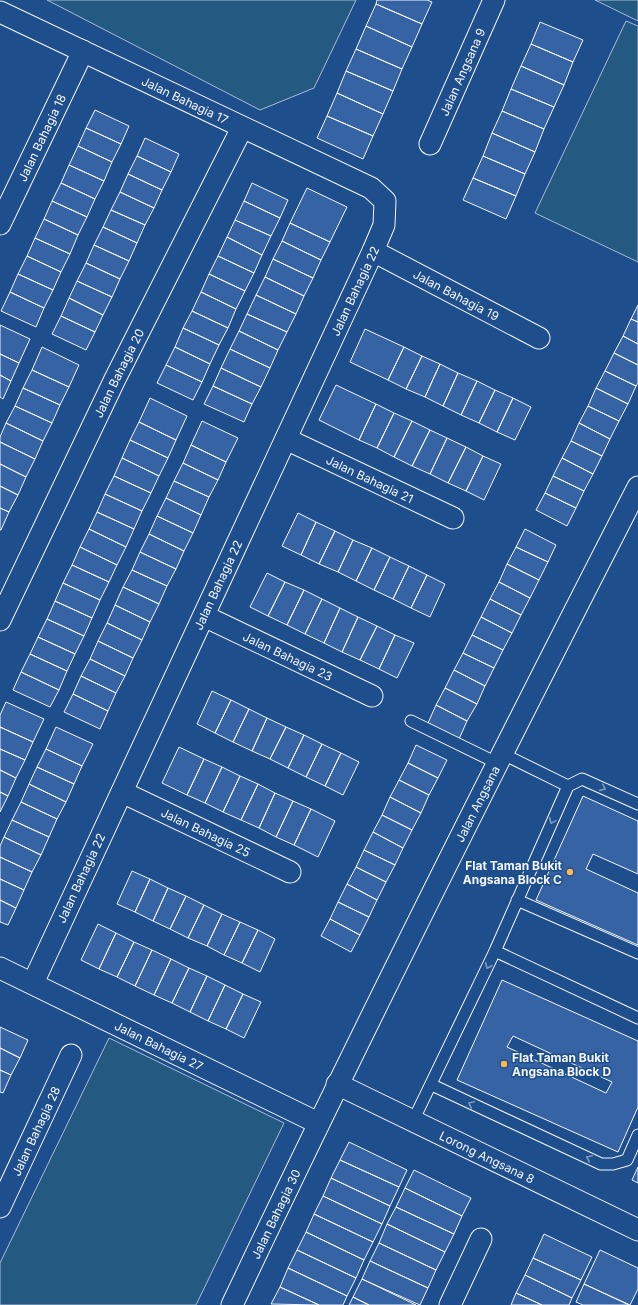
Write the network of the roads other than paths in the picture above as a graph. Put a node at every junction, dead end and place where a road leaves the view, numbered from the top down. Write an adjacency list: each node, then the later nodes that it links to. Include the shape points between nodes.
1 (494, 0): 5 (street, Jalan Angsana 9)
2 (0, 12): 3 (street, Jalan Bahagia 17)
3 (83, 51): 4 (street, Jalan Bahagia 17); 7 (street, Jalan Bahagia 18)
4 (242, 128): 6 (street, Jalan Bahagia 17); 14 (street, Jalan Bahagia 20, via 116,379)
5 (430, 144)
6 (371, 188): 8 (street, Jalan Bahagia 22, via 385,201 384,225)
7 (0, 224)
8 (373, 251): 9 (street, Jalan Bahagia 19); 10 (street, Jalan Bahagia 22)
9 (539, 338)
10 (286, 439): 12 (street, Jalan Bahagia 21); 13 (street, Jalan Bahagia 22)
11 (638, 488): 17 (street, Jalan Angsana)
12 (454, 518)
13 (204, 616): 15 (street, Jalan Bahagia 23); 19 (street, Jalan Bahagia 22)
14 (0, 620)
15 (372, 696)
16 (411, 721): 17 (lane)
17 (499, 758): 18 (lane); 29 (street, Jalan Angsana)
18 (568, 786): 20 (lane, one-way to 20, via 582,779); 22 (lane, one-way to 22)
19 (122, 792): 21 (street, Jalan Bahagia 25); 26 (street, Jalan Bahagia 22)
20 (638, 804)
21 (290, 872)
22 (517, 900): 23 (lane); 24 (lane)
23 (495, 951): 27 (lane); 30 (lane, one-way to 30)
24 (638, 953)
25 (0, 968): 26 (street, Jalan Bahagia 27)
26 (33, 983): 32 (street, Jalan Bahagia 27)
27 (638, 1018)
28 (71, 1055): 34 (street, Jalan Bahagia 28)
29 (337, 1084): 31 (street, Lorong Angsana 8); 32 (street, Jalan Angsana)
30 (432, 1085): 31 (lane); 33 (lane, one-way to 30, via 626,1160 601,1164)
31 (413, 1121): 35 (street, Lorong Angsana 8)
32 (318, 1123): 37 (street, Jalan Bahagia 30)
33 (638, 1135)
34 (0, 1207)
35 (638, 1230)
36 (481, 1239): 38 (street)
37 (232, 1305)
38 (450, 1305)

